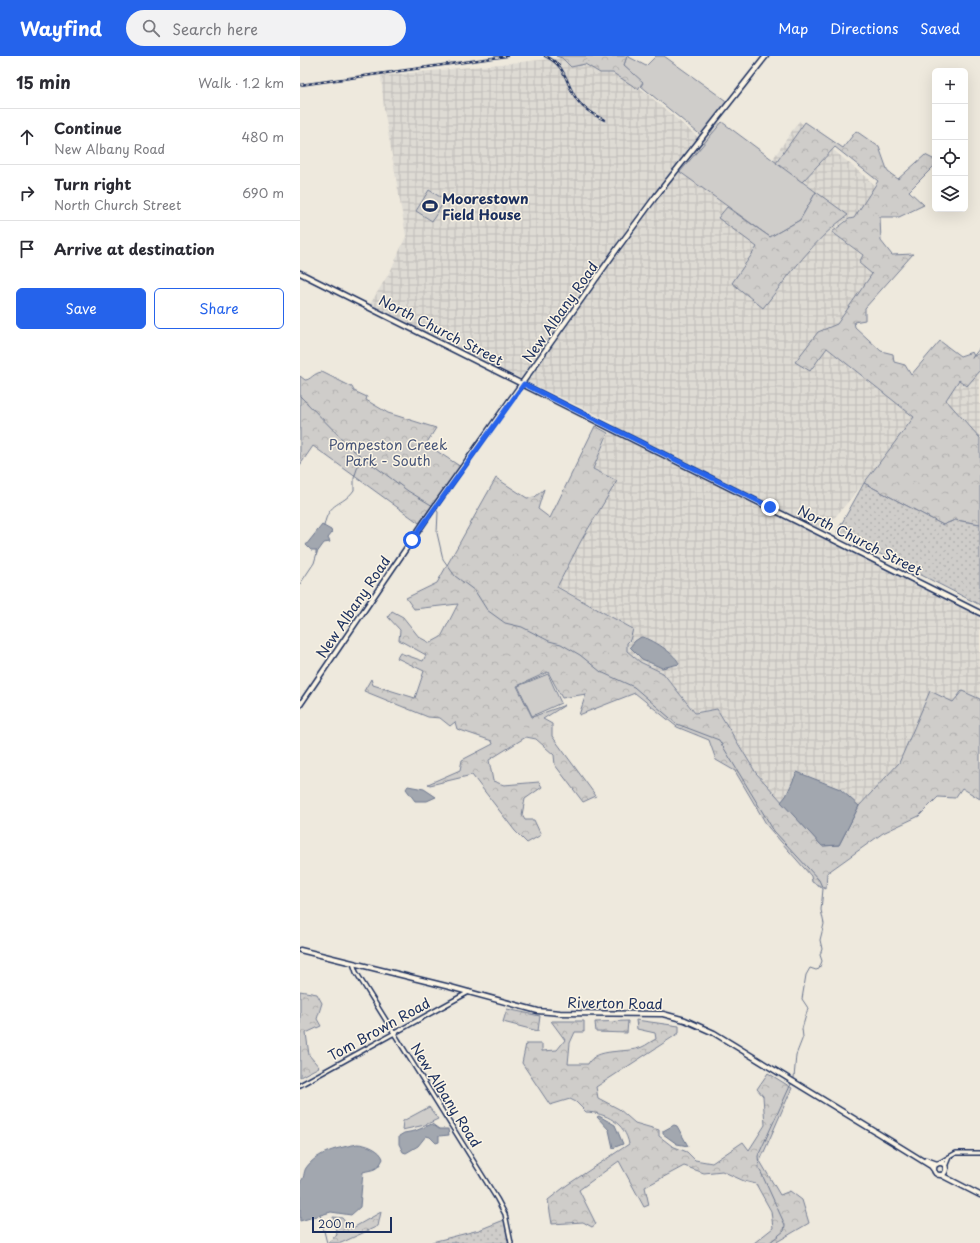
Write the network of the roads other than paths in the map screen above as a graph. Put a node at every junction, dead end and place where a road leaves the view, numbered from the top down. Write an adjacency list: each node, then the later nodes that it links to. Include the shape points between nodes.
1 (766, 56): 3 (main road, New Albany Road, via 635,224)
2 (300, 272): 3 (main road, North Church Street)
3 (524, 384): 4 (main road, North Church Street); 5 (main road, New Albany Road, via 435,506)
4 (980, 613)
5 (300, 705)
6 (300, 950): 7 (main road, Riverton Road)
7 (353, 963): 8 (main road, Riverton Road); 9 (street, New Albany Road)
8 (469, 992): 9 (street, Tom Brown Road); 11 (main road, Riverton Road, via 548,1012 656,1014 685,1020 714,1032)
9 (394, 1034): 10 (street, Tom Brown Road); 20 (street, New Albany Road, via 497,1199 504,1214)
10 (300, 1085)
11 (902, 1148): 14 (main road, Riverton Road); 16 (main road, Riverton Road)
12 (980, 1153): 13 (street)
13 (950, 1155): 14 (street); 15 (street)
14 (938, 1164): 15 (main road, Riverton Road); 16 (main road)
15 (945, 1168): 17 (main road); 18 (main road)
16 (934, 1170): 17 (main road, Riverton Road, via 936,1174)
17 (941, 1175): 18 (main road)
18 (966, 1187): 19 (main road)
19 (980, 1195)
20 (511, 1243)

